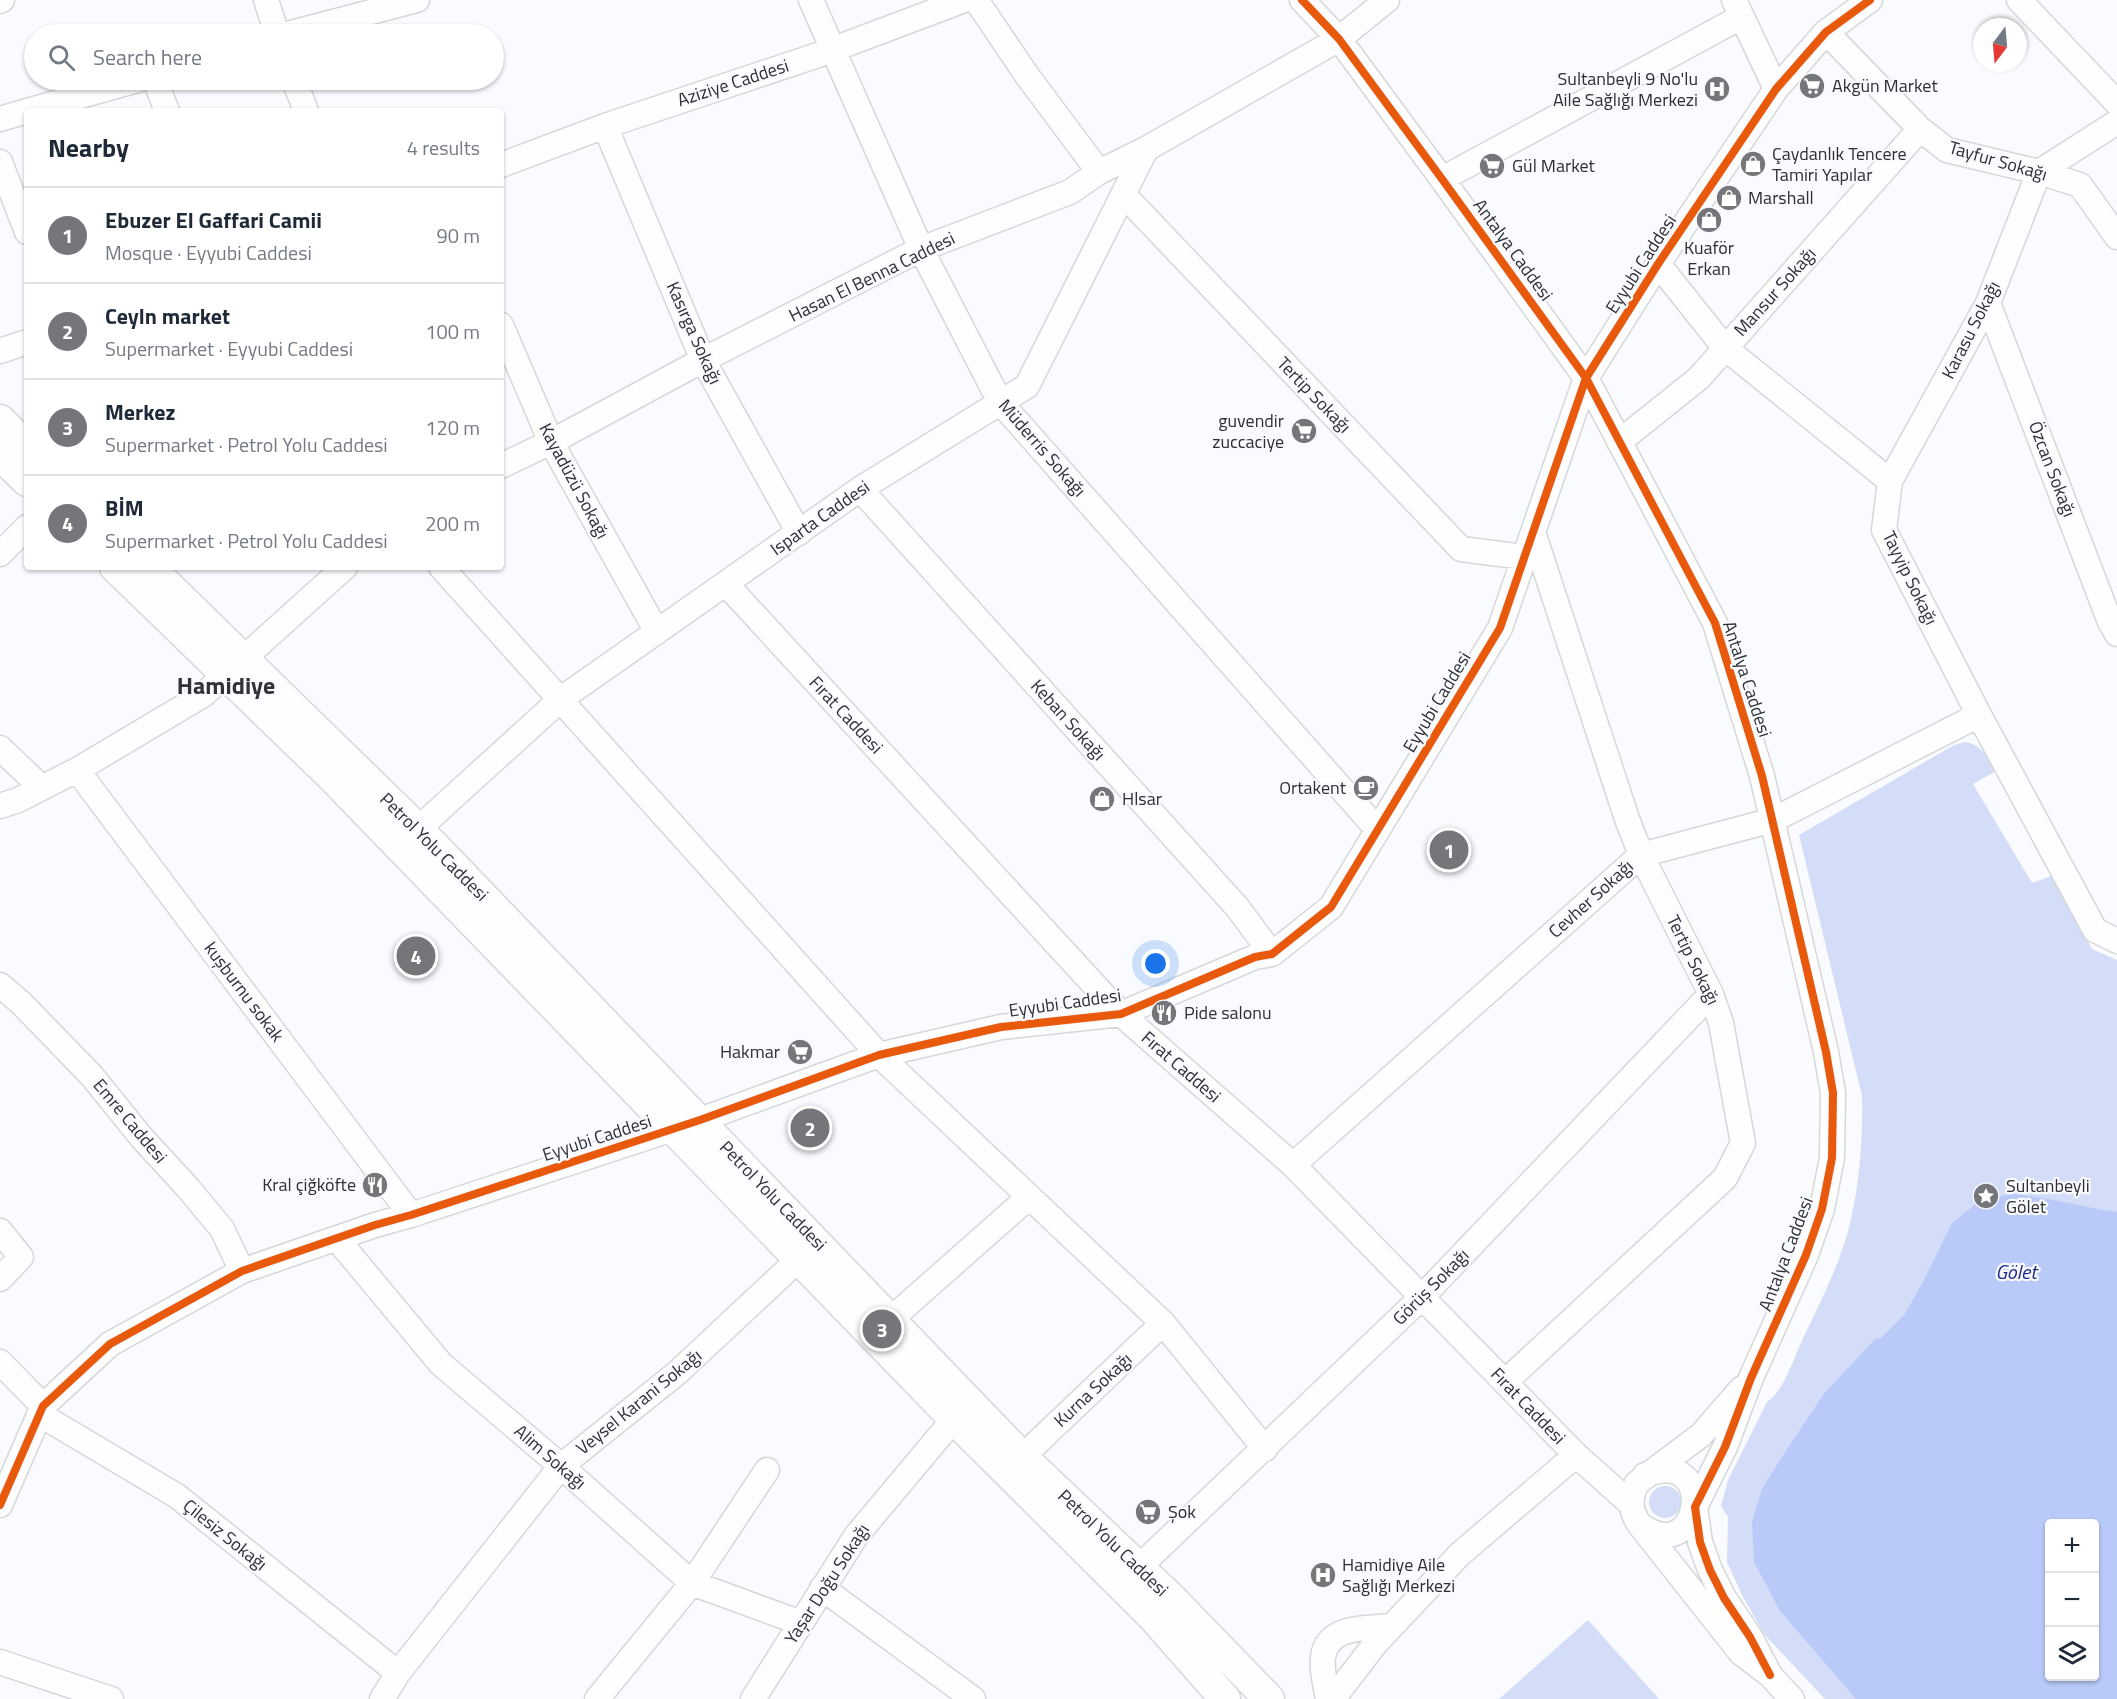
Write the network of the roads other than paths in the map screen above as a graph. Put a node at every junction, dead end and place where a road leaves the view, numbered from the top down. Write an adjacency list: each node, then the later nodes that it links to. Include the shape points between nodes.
1 (266, 0): 11 (street)
2 (417, 0): 12 (street)
3 (811, 0): 15 (street, Müderris Sokağı)
4 (964, 0): 15 (street, Aziziye Caddesi)
5 (976, 0): 32 (street)
6 (1302, 0): 14 (street, Antalya Caddesi)
7 (1387, 0): 14 (street)
8 (1870, 0): 13 (street, Eyyubi Caddesi)
9 (2019, 0): 20 (street)
10 (1738, 8): 16 (street); 34 (street)
11 (274, 24)
12 (325, 24)
13 (1826, 32): 16 (street, Eyyubi Caddesi); 28 (street, Tayfur Sokağı)
14 (1339, 39): 29 (street, Hasan El Benna Caddesi); 34 (street, Antalya Caddesi)
15 (832, 49): 27 (street, Aziziye Caddesi); 38 (street, Müderris Sokağı)
16 (1776, 89): 39 (street, Eyyubi Caddesi)
17 (102, 90): 21 (street)
18 (159, 90): 22 (street)
19 (298, 90): 23 (street)
20 (2117, 103)
21 (38, 108)
22 (166, 108)
23 (305, 108)
24 (24, 112): 25 (street)
25 (0, 119)
26 (2117, 122): 33 (street)
27 (605, 126): 31 (street, Aziziye Caddesi); 45 (street, Kasırga Sokağı)
28 (1920, 129): 33 (street, Tayfur Sokağı, via 1947,150); 43 (street, Mansur Sokağı)
29 (1146, 149): 32 (street, Hasan El Benna Caddesi); 35 (street, Isparta Caddesi)
30 (0, 162): 36 (street)
31 (504, 164)
32 (1099, 172): 38 (street, Hasan El Benna Caddesi, via 1070,192)
33 (2038, 172): 37 (street, Tayfur Sokağı, via 2080,185); 40 (street, Karasu Sokağı)
34 (1442, 179): 46 (street, Antalya Caddesi)
35 (1124, 195): 47 (street, Isparta Caddesi, via 1027,386); 61 (street, Tertip Sokağı, via 1461,549)
36 (24, 224)
37 (2117, 237)
38 (921, 249): 45 (street, Hasan El Benna Caddesi); 47 (street, Müderris Sokağı)
39 (1658, 264): 43 (street); 46 (street, Eyyubi Caddesi)
40 (1988, 303): 55 (street, Karasu Sokağı); 68 (street, Özcan Sokağı)
41 (504, 332): 49 (street, Kayadüzü Sokağı)
42 (24, 343): 44 (street)
43 (1725, 348): 50 (street, Mansur Sokağı, via 1699,378); 55 (street)
44 (0, 351)
45 (703, 360): 49 (street, Hasan El Benna Caddesi); 59 (street, Kasırga Sokağı)
46 (1586, 378): 50 (street, Antalya Caddesi); 58 (street, Eyyubi Caddesi)
47 (1000, 402): 56 (street, Isparta Caddesi); 78 (street, Müderris Sokağı)
48 (0, 420): 51 (main road)
49 (551, 442): 53 (street, Hasan El Benna Caddesi); 67 (street, Kayadüzü Sokağı)
50 (1619, 442): 76 (street, Antalya Caddesi, via 1715,623)
51 (24, 444)
52 (0, 455): 54 (main road)
53 (504, 465)
54 (24, 478)
55 (1890, 482): 71 (street, Tayyip Sokağı, via 1884,530)
56 (860, 489): 59 (street, Isparta Caddesi); 81 (street, Keban Sokağı, via 1238,907)
57 (24, 530): 60 (street)
58 (1533, 532): 61 (street, Eyyubi Caddesi); 79 (street, Tertip Sokağı)
59 (799, 533): 66 (street, Isparta Caddesi)
60 (0, 554)
61 (1524, 557): 78 (street, Eyyubi Caddesi, via 1500,628)
62 (119, 570): 69 (main road, Petrol Yolu Caddesi)
63 (152, 570): 69 (main road, Petrol Yolu Caddesi)
64 (342, 570): 69 (street)
65 (444, 570): 70 (street)
66 (726, 584): 67 (street, Isparta Caddesi); 84 (street, Fırat Caddesi)
67 (657, 632): 70 (street, Isparta Caddesi)
68 (2117, 634)
69 (234, 667): 73 (street, via 203,695); 77 (main road, Petrol Yolu Caddesi); 86 (main road, Petrol Yolu Caddesi, via 332,777)
70 (561, 699): 77 (street, Isparta Caddesi); 85 (street)
71 (1979, 715): 76 (street, Cevher Sokağı); 80 (street, Tayyip Sokağı, via 2095,930)
72 (0, 748): 74 (street)
73 (77, 770): 74 (street); 89 (street, kuşburnu sokak)
74 (41, 787): 75 (street)
75 (0, 806)
76 (1773, 820): 79 (street, Cevher Sokağı); 99 (street, Antalya Caddesi, via 1826,1052 1833,1093 1832,1158 1822,1209 1806,1255)
77 (418, 829): 86 (main road, Petrol Yolu Caddesi)
78 (1377, 829): 81 (street, Eyyubi Caddesi, via 1330,907)
79 (1641, 855): 83 (street, Tertip Sokağı); 87 (street, Cevher Sokağı)
80 (2117, 941)
81 (1272, 954): 84 (street, Eyyubi Caddesi, via 1255,957)
82 (0, 985): 93 (street, Emre Caddesi, via 91,1076 188,1188 222,1229)
83 (1712, 994): 95 (street, Görüş Sokağı); 100 (street, Tertip Sokağı, via 1722,1023 1743,1143 1725,1178)
84 (1120, 1014): 85 (street, Eyyubi Caddesi, via 1001,1027); 87 (street, Fırat Caddesi)
85 (879, 1054): 86 (street, Eyyubi Caddesi); 88 (street)
86 (687, 1124): 89 (street, Eyyubi Caddesi); 92 (main road, Petrol Yolu Caddesi); 96 (main road, Petrol Yolu Caddesi)
87 (1293, 1165): 95 (street, Fırat Caddesi)
88 (1029, 1197): 96 (street); 97 (street)
89 (411, 1215): 91 (street, Eyyubi Caddesi)
90 (0, 1231): 94 (street, via 21,1257)
91 (338, 1239): 93 (street, Eyyubi Caddesi); 106 (street, Alim Sokağı, via 441,1364)
92 (799, 1259): 102 (main road, Petrol Yolu Caddesi); 106 (street, Veysel Karani Sokağı, via 677,1373)
93 (242, 1271): 101 (street, Eyyubi Caddesi, via 110,1344)
94 (0, 1279)
95 (1422, 1297): 100 (street, Fırat Caddesi); 103 (street, Görüş Sokağı)
96 (891, 1319): 105 (main road, Petrol Yolu Caddesi)
97 (1163, 1323): 103 (street); 105 (street, Kurna Sokağı)
98 (0, 1362): 101 (street, Çilesiz Sokağı)
99 (1750, 1378): 108 (street, via 1701,1435); 110 (street, via 1725,1447)
100 (1505, 1382): 104 (street, Fırat Caddesi)
101 (41, 1410): 109 (street, Eyyubi Caddesi); 118 (street, Çilesiz Sokağı, via 177,1496)
102 (954, 1419): 114 (street, Yaşar Doğu Sokağı, via 856,1536); 125 (main road, Petrol Yolu Caddesi, via 1154,1618)
103 (1265, 1449): 112 (street, Görüş Sokağı)
104 (1576, 1455): 111 (street, Fırat Caddesi); 116 (street, via 1460,1554)
105 (1022, 1457): 112 (main road, Petrol Yolu Caddesi)
106 (561, 1466): 113 (street, Alim Sokağı); 118 (street, Veysel Karani Sokağı)
107 (767, 1470): 113 (street)
108 (1645, 1475): 110 (street, via 1667,1470 1686,1479 1692,1487); 111 (street, via 1632,1493)
109 (0, 1505)
110 (1695, 1507): 111 (street, via 1686,1525 1669,1534 1648,1531); 119 (street, via 1700,1542 1710,1570)
111 (1635, 1514): 119 (street, via 1741,1653)
112 (1138, 1568): 126 (main road, Petrol Yolu Caddesi)
113 (692, 1583): 115 (street, Alim Sokağı); 122 (street)
114 (822, 1588): 115 (street, Yaşar Doğu Sokağı); 124 (street)
115 (801, 1623): 123 (street, Yaşar Doğu Sokağı)
116 (1392, 1626): 127 (street, via 1352,1630 1336,1635 1326,1646 1323,1659); 128 (street)
117 (0, 1662): 120 (street)
118 (398, 1673): 121 (street, Veysel Karani Sokağı)
119 (1770, 1675): 129 (street)
120 (111, 1699)
121 (382, 1699)
122 (597, 1699)
123 (753, 1699)
124 (973, 1699)
125 (1225, 1699)
126 (1269, 1699)
127 (1328, 1699)
128 (1333, 1699)
129 (1792, 1699)

